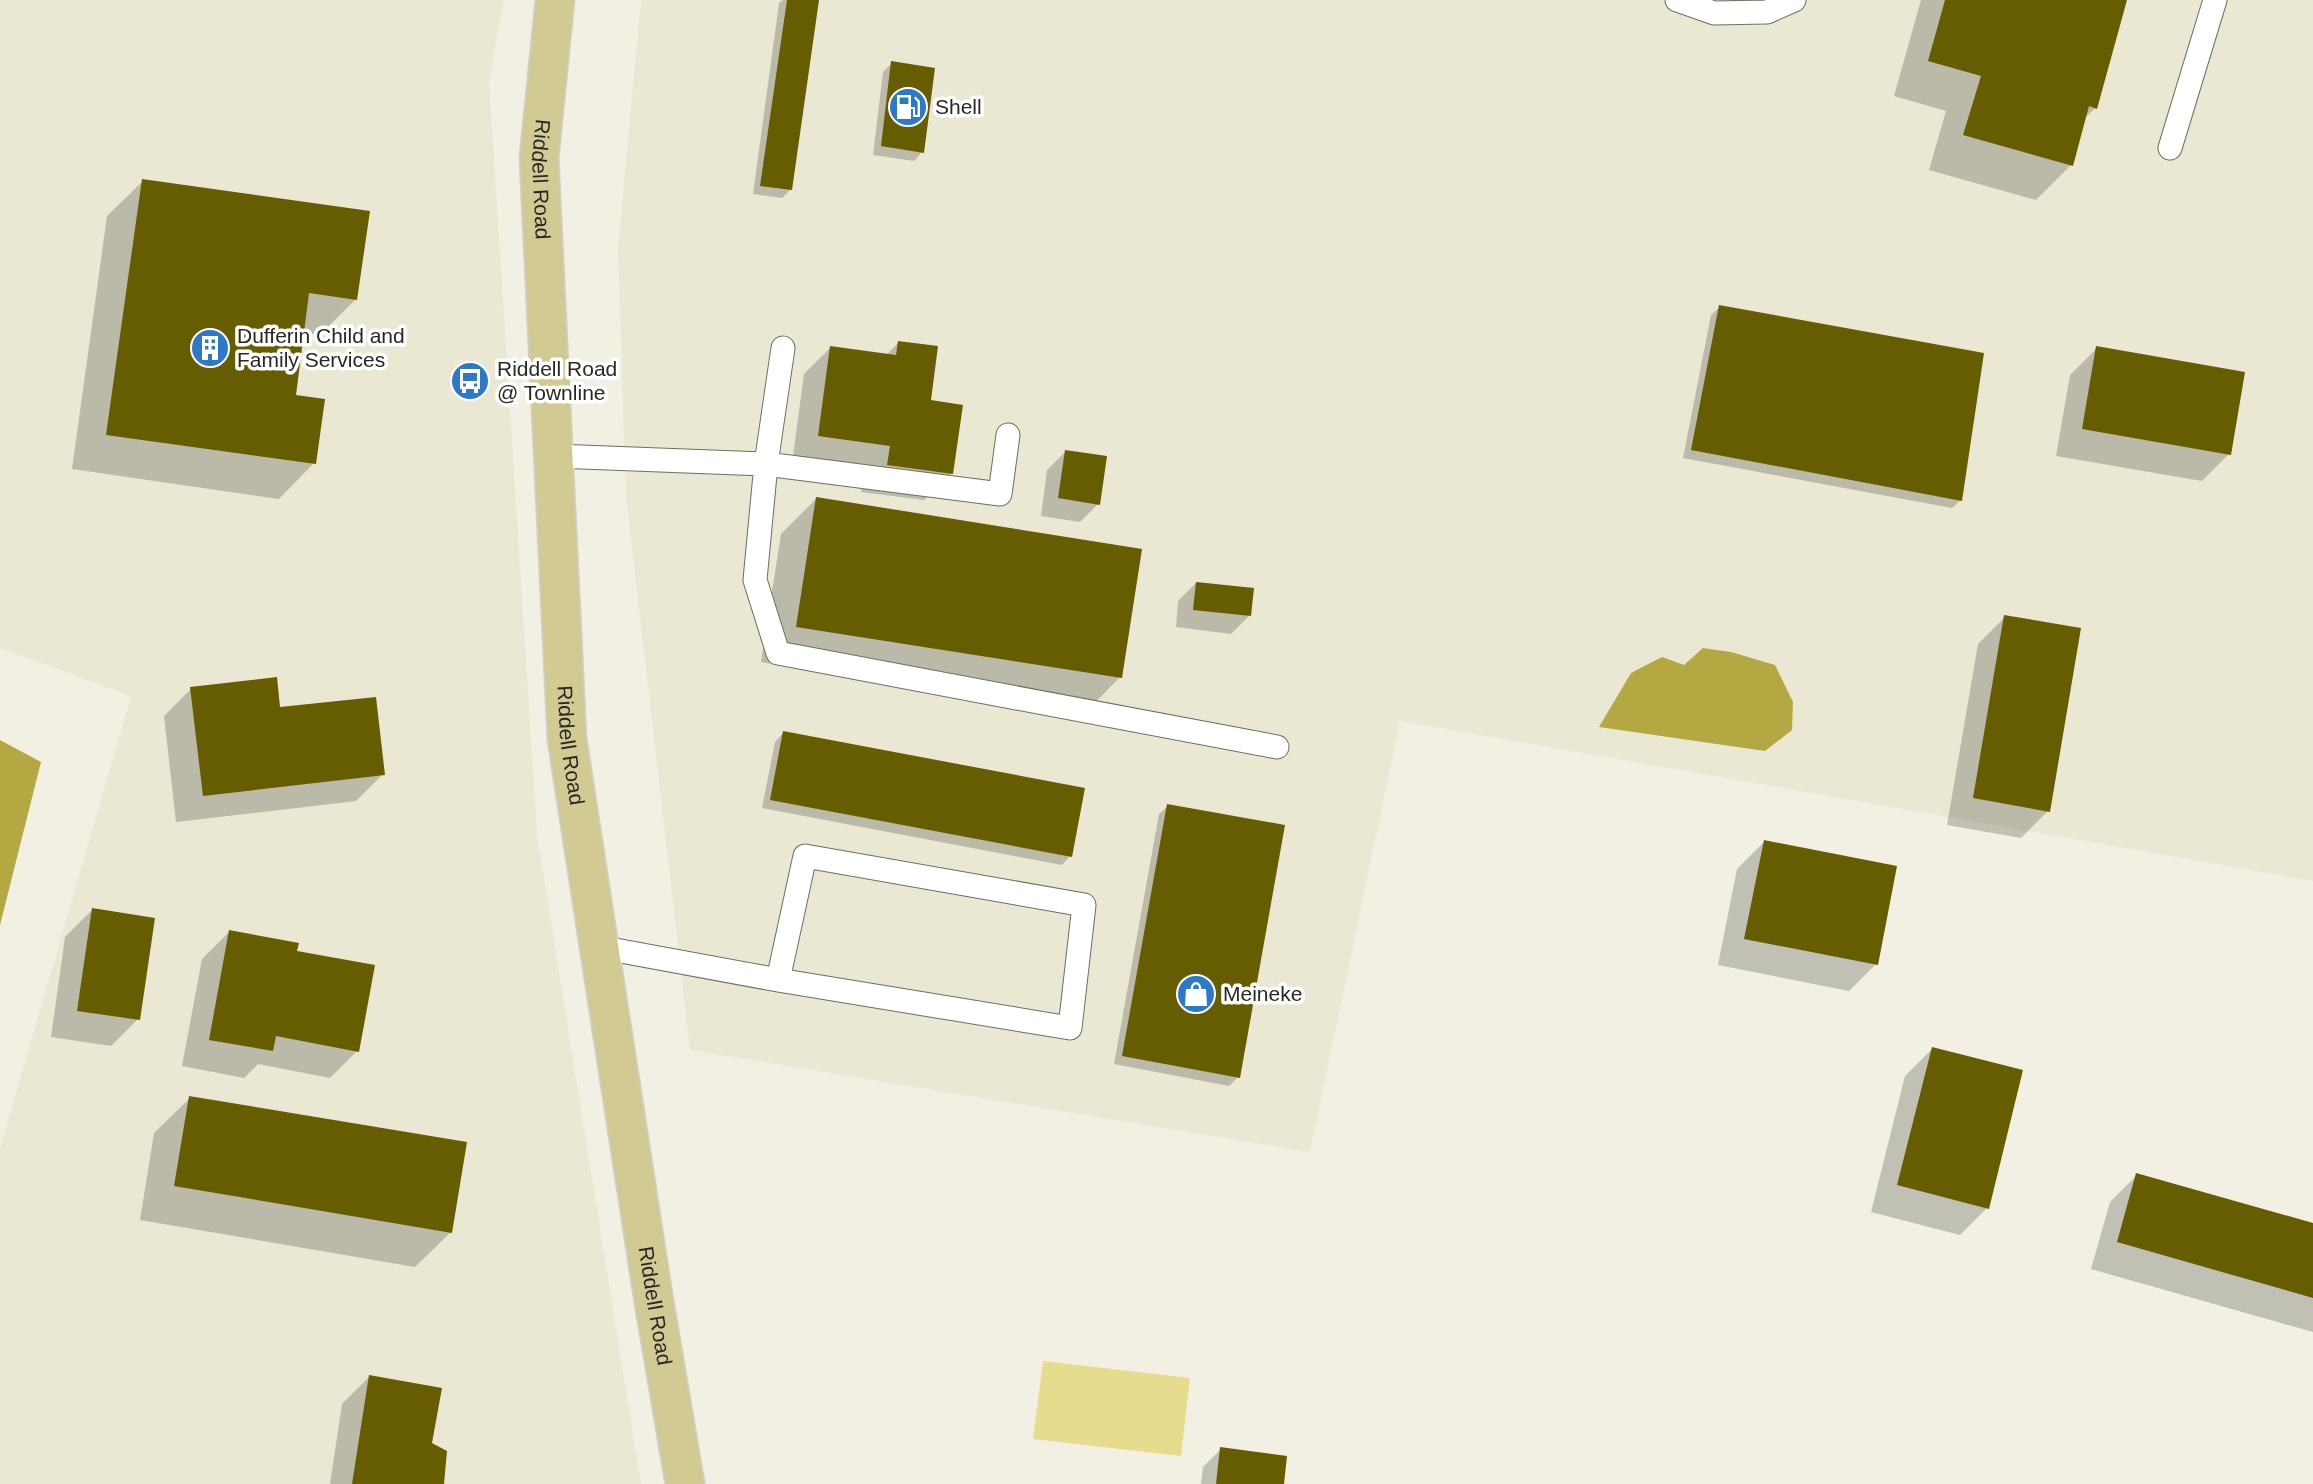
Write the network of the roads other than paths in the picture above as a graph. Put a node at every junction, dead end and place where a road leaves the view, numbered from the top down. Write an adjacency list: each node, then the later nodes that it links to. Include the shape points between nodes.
1 (555, 0): 8 (main road, Riddell Road, via 539,158)
2 (1677, 0): 3 (lane, via 1714,13 1767,12)
3 (1794, 0)
4 (2215, 0): 5 (lane)
5 (2170, 148)
6 (783, 348): 9 (lane)
7 (1008, 435): 9 (lane, via 1000,494)
8 (555, 456): 9 (lane); 11 (main road, Riddell Road, via 568,739)
9 (766, 464): 10 (lane, via 755,580 778,653)
10 (1278, 747)
11 (600, 947): 12 (lane); 13 (main road, Riddell Road)
12 (778, 980): 12 (lane, via 1070,1028 1084,905 805,856)
13 (685, 1484)

